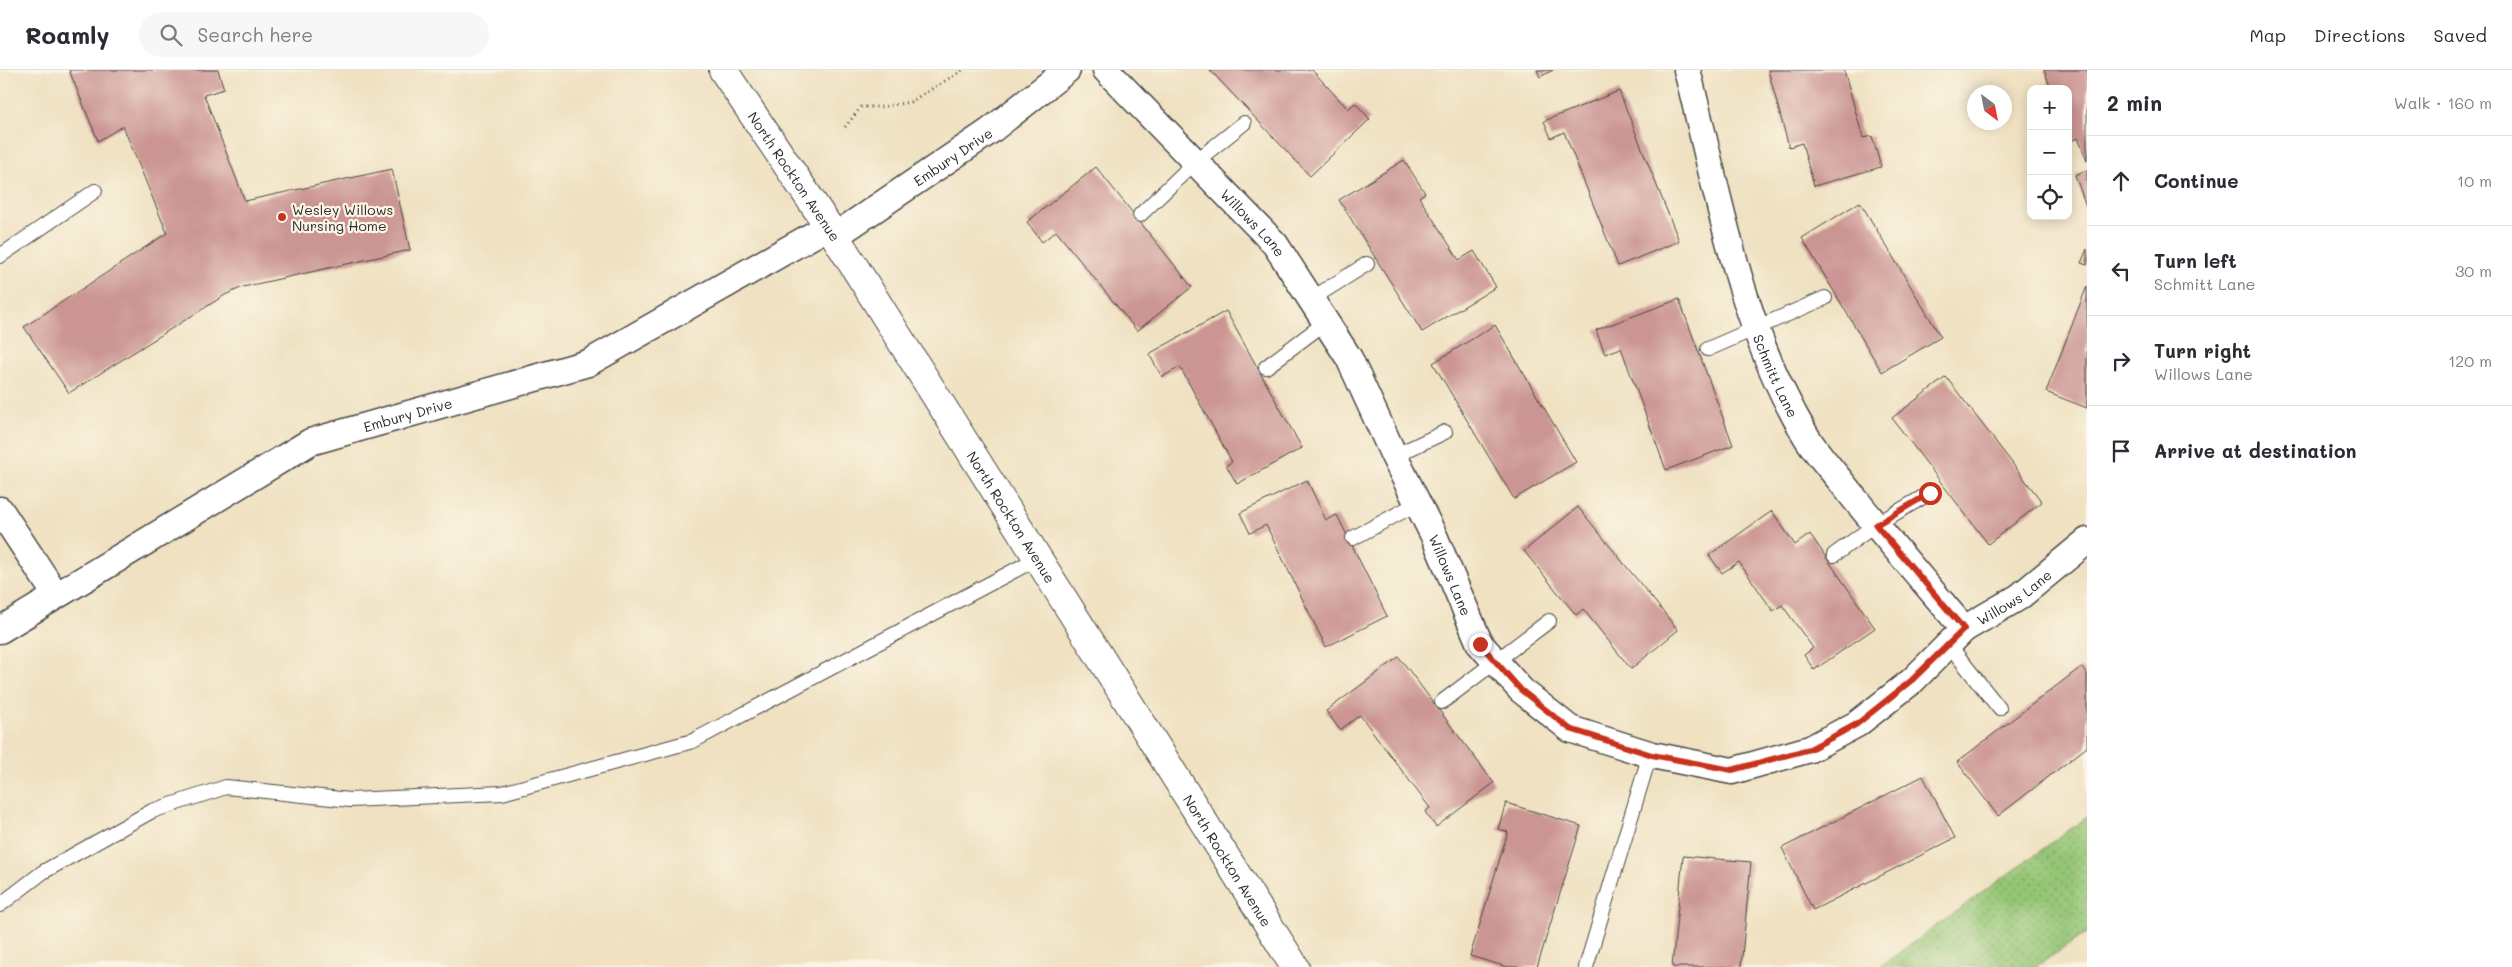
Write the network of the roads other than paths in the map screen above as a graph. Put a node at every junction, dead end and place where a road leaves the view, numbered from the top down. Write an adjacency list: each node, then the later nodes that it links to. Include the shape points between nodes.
1 (724, 70): 9 (street, North Rockton Avenue)
2 (1067, 70): 9 (street, Embury Drive, via 990,131)
3 (1106, 70): 6 (street, Willows Lane)
4 (1687, 70): 15 (street, Schmitt Lane, via 1726,239)
5 (1244, 123): 6 (lane)
6 (1194, 162): 8 (lane); 13 (street, Willows Lane, via 1275,244)
7 (95, 191): 10 (lane)
8 (1140, 214)
9 (832, 231): 27 (street, North Rockton Avenue); 28 (street, Embury Drive, via 588,363 310,442)
10 (0, 256)
11 (1367, 264): 13 (lane)
12 (1825, 298): 15 (lane)
13 (1311, 299): 14 (street, Willows Lane)
14 (1326, 322): 17 (lane); 19 (street, Willows Lane, via 1349,358)
15 (1755, 328): 16 (lane); 23 (street, Schmitt Lane, via 1773,374 1806,438)
16 (1708, 349)
17 (1266, 367)
18 (1445, 432): 19 (lane)
19 (1394, 456): 21 (street, Willows Lane)
20 (1930, 493): 23 (lane)
21 (1418, 503): 24 (lane); 32 (street, Willows Lane, via 1480,644)
22 (0, 510): 28 (street)
23 (1876, 525): 26 (lane); 31 (street, Schmitt Lane)
24 (1353, 538)
25 (2087, 541): 31 (street, Willows Lane, via 2019,597)
26 (1834, 554)
27 (1038, 558): 36 (lane, via 693,742 502,793 350,800 226,787 152,812 43,872); 37 (street, North Rockton Avenue)
28 (56, 595): 30 (street, Embury Drive)
29 (1549, 621): 32 (lane)
30 (0, 630)
31 (1957, 637): 34 (lane); 35 (street, Willows Lane, via 1912,680 1857,724 1810,749 1732,770)
32 (1494, 661): 33 (lane); 35 (street, Willows Lane, via 1521,690 1570,729)
33 (1442, 702)
34 (1999, 708)
35 (1650, 754): 38 (lane)
36 (0, 905)
37 (1295, 967)
38 (1586, 967)

